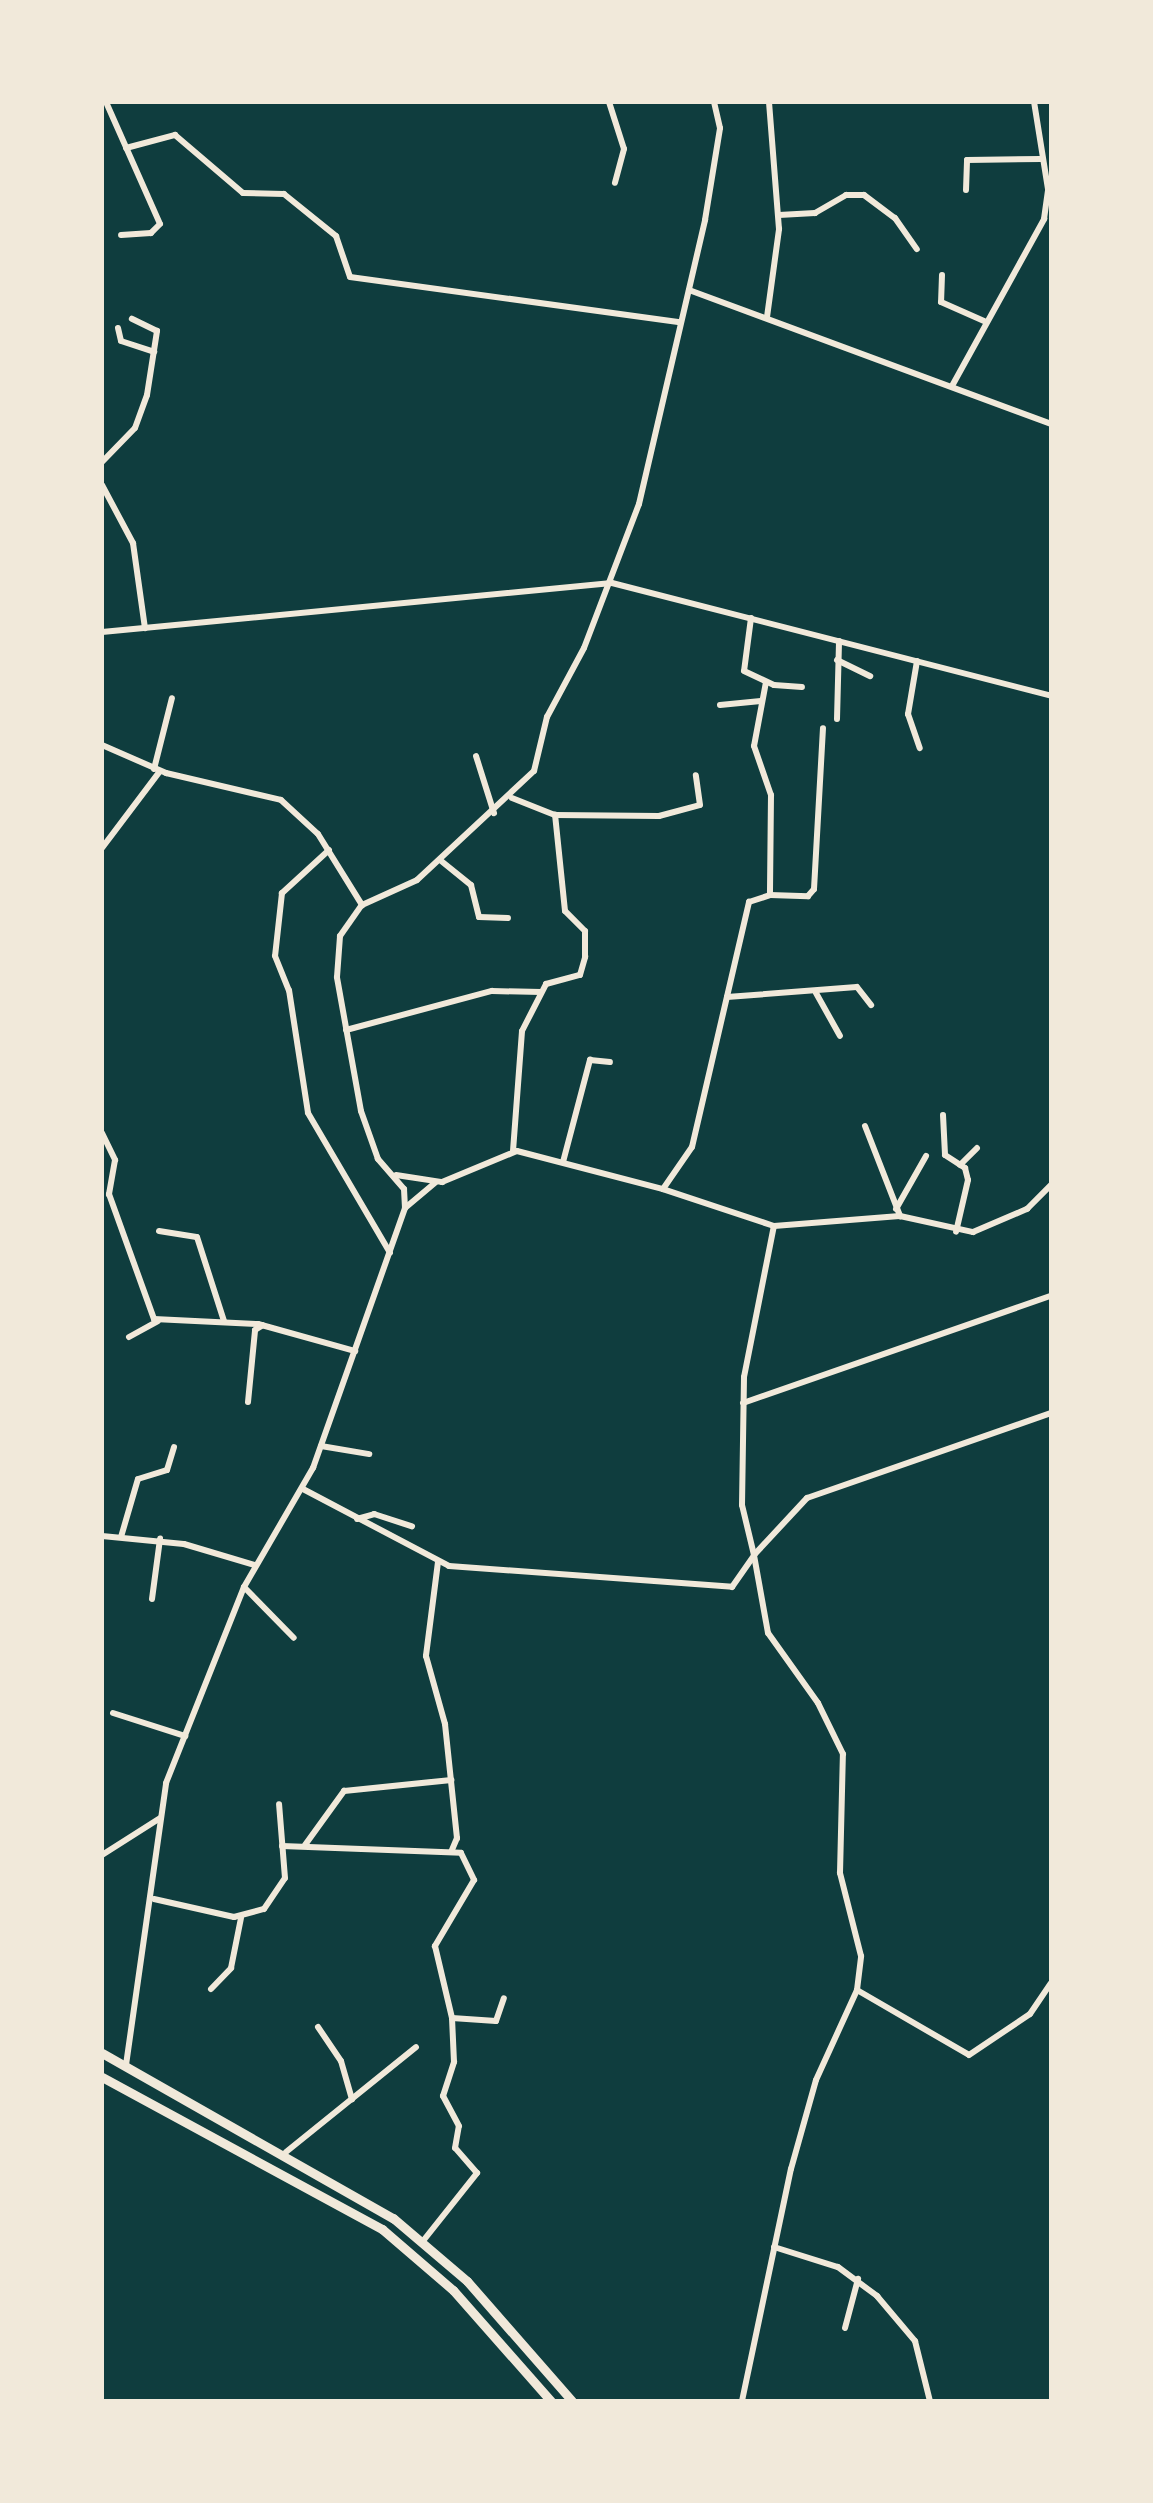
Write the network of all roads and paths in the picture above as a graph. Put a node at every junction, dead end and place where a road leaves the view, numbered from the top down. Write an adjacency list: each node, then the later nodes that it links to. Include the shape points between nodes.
1 (106, 102): 6 (street)
2 (609, 102): 8 (street, via 624,149)
3 (769, 102): 10 (street)
4 (1034, 102): 7 (street)
5 (717, 103): 14 (street, via 720,128)
6 (126, 148): 11 (street, via 160,224 151,233); 18 (street, via 175,135 243,193 284,194 336,236 354,278)
7 (1041, 159): 9 (street, via 967,160); 17 (street, via 1044,219)
8 (615, 183)
9 (966, 190)
10 (779, 215): 12 (street, via 815,213 846,195 864,195 895,218); 15 (street)
11 (121, 235)
12 (917, 249)
13 (942, 275): 17 (street, via 941,302)
14 (689, 290): 15 (street); 18 (street)
15 (767, 317): 21 (street)
16 (132, 319): 20 (street, via 157,331)
17 (984, 321): 21 (street)
18 (680, 322): 25 (street, via 639,504)
19 (118, 328): 20 (street, via 121,341)
20 (154, 352): 23 (street, via 143,413)
21 (952, 386): 22 (street)
22 (1051, 424)
23 (102, 462)
24 (102, 485): 27 (street, via 133,543)
25 (612, 583): 26 (street); 27 (street); 46 (street, via 547,717 534,771)
26 (751, 618): 29 (street); 33 (street, via 743,667)
27 (145, 628): 28 (street)
28 (102, 632)
29 (839, 641): 30 (street); 31 (street)
30 (837, 660): 32 (street); 39 (street)
31 (917, 661): 35 (street); 42 (street, via 908,714)
32 (870, 676)
33 (766, 682): 34 (street); 37 (street)
34 (802, 687)
35 (1051, 696)
36 (172, 698): 44 (street)
37 (761, 701): 38 (street); 52 (street, via 754,746 771,795)
38 (720, 705)
39 (837, 719)
40 (823, 728): 52 (street, via 814,889 805,897)
41 (102, 745): 44 (street)
42 (920, 748)
43 (476, 756): 47 (street)
44 (157, 770): 49 (street); 50 (street, via 270,795 293,808)
45 (696, 775): 48 (street, via 695,808 641,817)
46 (512, 798): 47 (street); 48 (street)
47 (494, 813): 51 (street)
48 (555, 815): 55 (street, via 565,911 585,931 586,946 580,975 549,982)
49 (102, 848)
50 (329, 850): 53 (street); 79 (street, via 282,893 275,956 288,985 308,1113)
51 (440, 860): 53 (street, via 410,885); 54 (street, via 471,885 479,917)
52 (770, 895): 57 (street, via 749,902)
53 (362, 905): 59 (street, via 337,950)
54 (508, 918)
55 (541, 992): 59 (street, via 492,991); 66 (street, via 519,1039)
56 (816, 993): 57 (street); 58 (street, via 857,987); 60 (street)
57 (727, 997): 73 (street, via 692,1147)
58 (871, 1005)
59 (346, 1030): 70 (street, via 374,1152)
60 (840, 1036)
61 (610, 1062): 68 (street, via 590,1060)
62 (943, 1115): 69 (street, via 949,1128 945,1155)
63 (865, 1126): 75 (street)
64 (102, 1133): 81 (street, via 115,1160 112,1205)
65 (977, 1148): 69 (street)
66 (513, 1151): 68 (street); 71 (street)
67 (926, 1156): 75 (street)
68 (563, 1162): 73 (street)
69 (960, 1165): 78 (street, via 968,1192)
70 (396, 1175): 71 (street); 74 (street)
71 (436, 1182): 74 (street)
72 (1051, 1185): 78 (street, via 1020,1214)
73 (663, 1189): 76 (street)
74 (405, 1208): 79 (street)
75 (898, 1212): 76 (street); 78 (street)
76 (774, 1226): 87 (street, via 752,1309)
77 (159, 1231): 82 (street, via 197,1237)
78 (956, 1232)
79 (390, 1253): 85 (street)
80 (1051, 1296): 87 (street)
81 (158, 1321): 82 (street); 84 (street)
82 (224, 1321): 83 (street)
83 (263, 1325): 85 (street); 86 (street, via 255,1330)
84 (129, 1337)
85 (355, 1351): 89 (street)
86 (248, 1402)
87 (743, 1403): 98 (street, via 742,1505)
88 (1051, 1413): 98 (street, via 807,1498)
89 (321, 1446): 91 (street); 92 (street)
90 (174, 1447): 96 (street, via 167,1470 138,1479)
91 (369, 1454)
92 (303, 1489): 93 (street); 100 (street)
93 (357, 1519): 94 (street, via 374,1514); 99 (street)
94 (412, 1526)
95 (102, 1536): 96 (street)
96 (121, 1537): 97 (street)
97 (160, 1539): 100 (street); 102 (street)
98 (754, 1555): 99 (street, via 728,1589); 117 (street, via 768,1633 818,1703 843,1754 840,1873 861,1956)
99 (438, 1562): 106 (street, via 426,1656)
100 (255, 1565): 101 (street)
101 (244, 1587): 103 (street); 105 (street)
102 (152, 1599)
103 (294, 1638)
104 (113, 1713): 105 (street)
105 (185, 1736): 108 (street)
106 (451, 1780): 109 (street, via 344,1791); 111 (street, via 457,1838)
107 (279, 1804): 110 (street)
108 (160, 1818): 112 (street); 113 (street)
109 (305, 1845): 110 (street); 111 (street)
110 (282, 1846): 114 (street, via 283,1889 264,1909)
111 (451, 1852): 119 (street, via 469,1858 475,1871 435,1946)
112 (102, 1855)
113 (154, 1899): 114 (street); 123 (street)
114 (241, 1918): 116 (street, via 231,1968)
115 (1051, 1983): 117 (street, via 1030,2014 969,2055)
116 (211, 1989)
117 (857, 1990): 128 (street, via 816,2080)
118 (504, 1998): 119 (street, via 496,2021)
119 (452, 2018): 127 (street, via 454,2062 443,2096 459,2126 455,2148 477,2173)
120 (318, 2027): 125 (street, via 341,2061)
121 (416, 2047): 125 (street)
122 (102, 2053): 123 (main road)
123 (126, 2065): 126 (main road)
124 (102, 2077): 131 (main road, via 382,2229 453,2290)
125 (352, 2099): 126 (street)
126 (286, 2152): 127 (main road)
127 (423, 2241): 132 (main road)
128 (774, 2247): 129 (street); 133 (street)
129 (858, 2279): 130 (street); 134 (street, via 915,2341)
130 (845, 2328)
131 (551, 2401)
132 (572, 2401)
133 (742, 2401)
134 (930, 2401)

